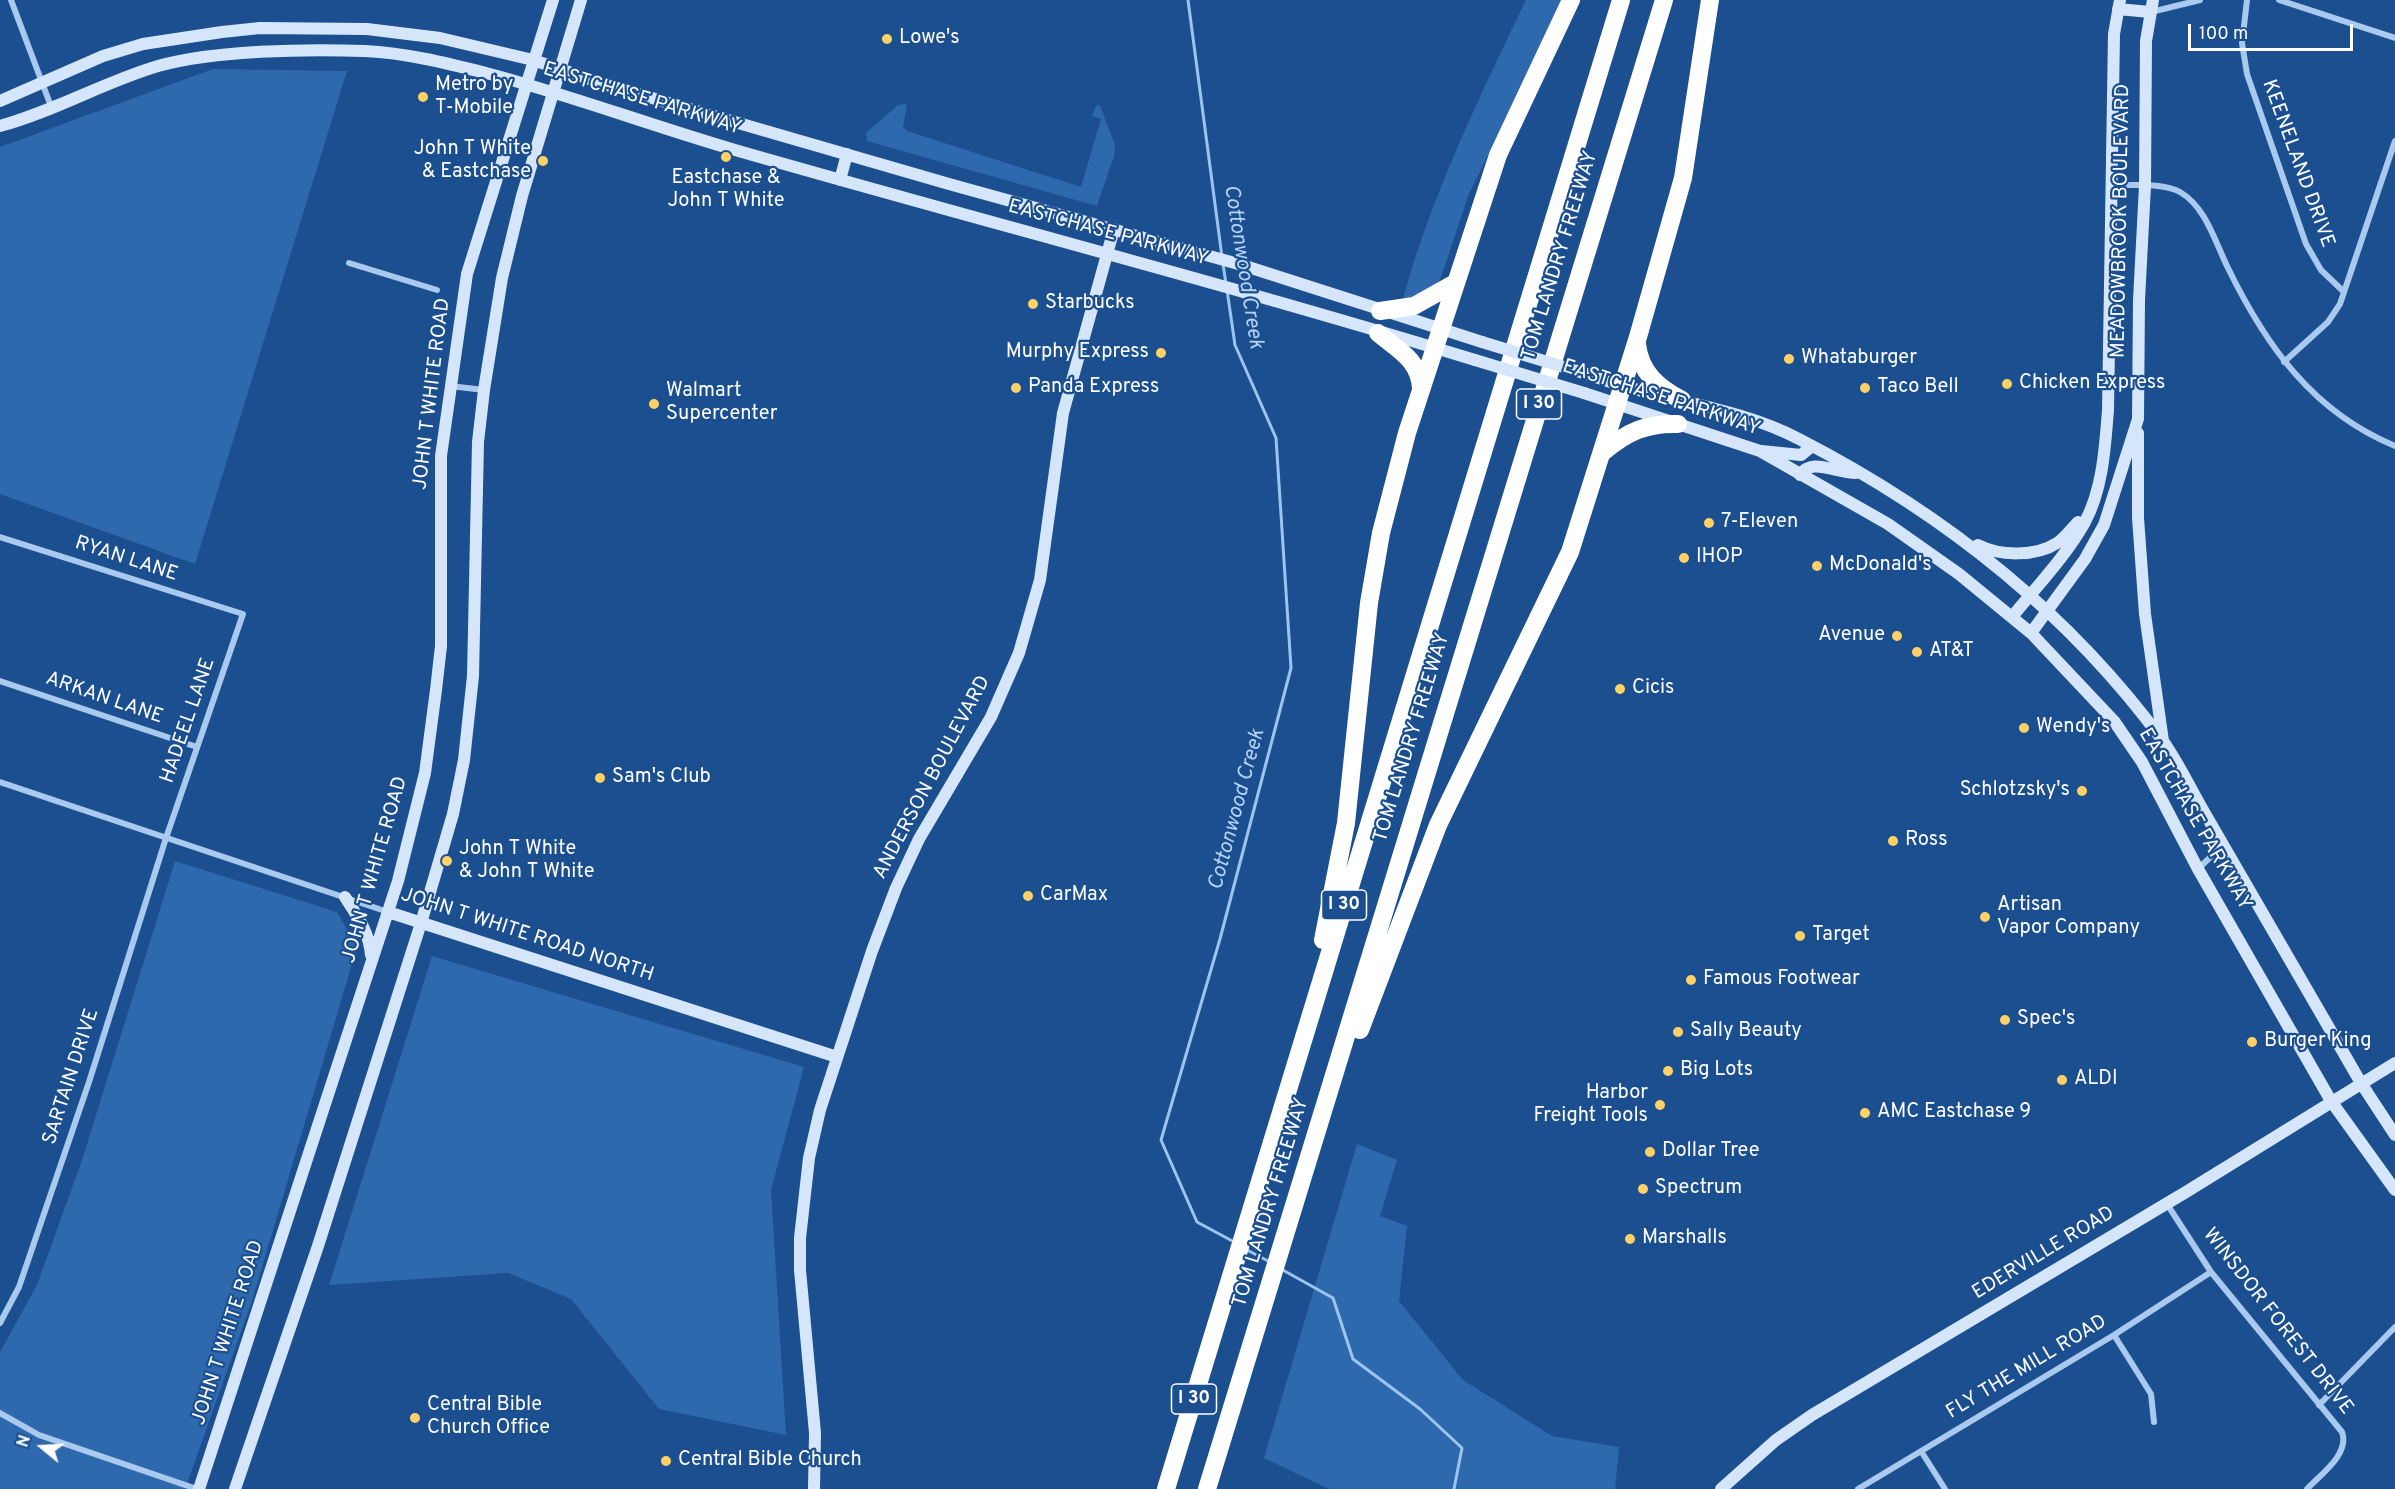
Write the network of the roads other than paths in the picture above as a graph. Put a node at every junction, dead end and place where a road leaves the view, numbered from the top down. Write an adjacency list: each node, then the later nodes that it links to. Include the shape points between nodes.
1 (11, 0): 16 (street)
2 (553, 0): 14 (main road, JOHN T WHITE ROAD)
3 (581, 0): 15 (main road)
4 (1571, 0): 30 (highway, via 1497,155)
5 (1622, 0): 71 (highway, TOM LANDRY FREEWAY / I 30)
6 (1664, 0): 79 (highway, TOM LANDRY FREEWAY / I 30)
7 (1710, 0): 36 (highway, via 1683,178)
8 (2200, 0): 12 (street)
9 (2247, 0): 32 (street, KEENELAND DRIVE, via 2242,43 2247,75 2306,244 2321,270)
10 (2279, 0): 13 (street)
11 (2119, 4): 12 (main road); 25 (main road, MEADOWBROOK BOULEVARD, via 2114,34)
12 (2152, 6): 26 (main road, MEADOWBROOK BOULEVARD, via 2146,41)
13 (2395, 38)
14 (533, 60): 15 (main road, EASTCHASE PARKWAY); 16 (main road, EASTCHASE PARKWAY, via 403,32 260,28 143,44); 17 (main road, JOHN T WHITE ROAD)
15 (560, 69): 18 (main road); 23 (main road, EASTCHASE PARKWAY)
16 (43, 80): 19 (main road, EASTCHASE PARKWAY); 20 (street)
17 (526, 84): 18 (main road, EASTCHASE PARKWAY); 20 (main road, EASTCHASE PARKWAY, via 430,58 366,51 249,53 158,66); 39 (main road, JOHN T WHITE ROAD, via 467,274)
18 (552, 93): 24 (main road, EASTCHASE PARKWAY); 41 (main road, via 502,278)
19 (0, 101)
20 (52, 109): 21 (main road, EASTCHASE PARKWAY)
21 (0, 126)
22 (2395, 141): 32 (street)
23 (847, 154): 24 (main road); 27 (main road, EASTCHASE PARKWAY)
24 (840, 180): 28 (main road, EASTCHASE PARKWAY)
25 (2112, 185): 26 (street); 52 (main road, MEADOWBROOK BOULEVARD, via 2108,419 2104,464)
26 (2145, 186): 38 (street, via 2178,191 2194,203 2248,305); 44 (main road, MEADOWBROOK BOULEVARD)
27 (1114, 229): 28 (main road, ANDERSON BOULEVARD); 33 (main road, EASTCHASE PARKWAY)
28 (1108, 252): 35 (main road, EASTCHASE PARKWAY); 72 (main road, ANDERSON BOULEVARD, via 1059,435 1040,580 1019,653 992,717 919,839 896,888)
29 (349, 263): 31 (street)
30 (1455, 283): 33 (highway, via 1414,306); 34 (highway)
31 (437, 290)
32 (2344, 292): 38 (street, via 2328,322)
33 (1380, 310): 34 (main road, EASTCHASE PARKWAY)
34 (1440, 328): 37 (highway); 42 (main road, EASTCHASE PARKWAY, bridge, via 1590,375)
35 (1378, 333): 37 (main road, EASTCHASE PARKWAY); 40 (highway, via 1402,351 1420,372)
36 (1636, 342): 42 (highway); 43 (highway, via 1645,370 1666,392)
37 (1434, 348): 40 (highway); 42 (main road, EASTCHASE PARKWAY, bridge, via 1584,393)
38 (2284, 362): 47 (street, via 2337,414)
39 (450, 386): 41 (street); 68 (main road, JOHN T WHITE ROAD, via 441,456 441,646 417,812)
40 (1421, 389): 71 (highway, via 1381,533 1369,603 1346,823)
41 (484, 390): 69 (main road, via 478,442 473,676 464,760 453,814)
42 (1620, 396): 43 (main road, EASTCHASE PARKWAY); 45 (main road, EASTCHASE PARKWAY); 49 (highway)
43 (1682, 400): 46 (main road, EASTCHASE PARKWAY, via 1761,423)
44 (2138, 419): 56 (main road, MEADOWBROOK BOULEVARD, via 2104,525 2085,560); 61 (main road, via 2138,518 2145,614)
45 (1678, 424): 48 (main road, EASTCHASE PARKWAY); 49 (highway, via 1657,423 1637,428)
46 (1812, 446): 48 (main road, via 1801,455); 50 (main road, EASTCHASE PARKWAY)
47 (2395, 446)
48 (1760, 451): 51 (main road, EASTCHASE PARKWAY)
49 (1602, 452): 79 (highway, via 1567,562 1438,825 1351,1054 1309,1184)
50 (1858, 472): 51 (main road, via 1842,473 1811,465); 53 (main road, EASTCHASE PARKWAY)
51 (1800, 475): 58 (main road, EASTCHASE PARKWAY, via 1888,524)
52 (2089, 511): 53 (main road, via 2057,543 2025,553 1987,550); 55 (main road, MEADOWBROOK BOULEVARD)
53 (1955, 534): 55 (main road, EASTCHASE PARKWAY)
54 (0, 537): 57 (street, RYAN LANE)
55 (2030, 595): 56 (main road, EASTCHASE PARKWAY); 58 (main road, MEADOWBROOK BOULEVARD)
56 (2049, 610): 59 (main road, MEADOWBROOK BOULEVARD); 61 (main road, EASTCHASE PARKWAY, via 2103,667)
57 (243, 614): 62 (street, HADEEL LANE)
58 (2012, 616): 59 (main road, EASTCHASE PARKWAY)
59 (2031, 633): 66 (main road, EASTCHASE PARKWAY, via 2114,721 2142,762)
60 (0, 681): 62 (street, ARKAN LANE)
61 (2163, 742): 65 (main road, EASTCHASE PARKWAY)
62 (197, 747): 64 (street, HADEEL LANE)
63 (0, 782): 64 (street, JOHN T WHITE ROAD NORTH)
64 (166, 837): 67 (street, JOHN T WHITE ROAD NORTH); 81 (street, SARTAIN DRIVE, via 23,1276)
65 (2224, 844): 66 (street); 74 (main road, EASTCHASE PARKWAY)
66 (2199, 869): 75 (main road, EASTCHASE PARKWAY)
67 (345, 897): 68 (street, JOHN T WHITE ROAD NORTH); 70 (main road, via 363,924)
68 (388, 912): 69 (main road, JOHN T WHITE ROAD NORTH); 70 (main road, JOHN T WHITE ROAD)
69 (421, 923): 72 (main road, JOHN T WHITE ROAD NORTH); 89 (main road)
70 (371, 962): 88 (main road, JOHN T WHITE ROAD)
71 (1303, 1038): 91 (highway, TOM LANDRY FREEWAY / I 30)
72 (837, 1057): 90 (main road, ANDERSON BOULEVARD, via 808,1158 800,1238 815,1433)
73 (2395, 1063): 74 (main road, EDERVILLE ROAD)
74 (2361, 1083): 75 (main road, EDERVILLE ROAD); 76 (main road, EASTCHASE PARKWAY)
75 (2331, 1101): 77 (main road, EASTCHASE PARKWAY); 78 (main road, EDERVILLE ROAD)
76 (2395, 1135)
77 (2395, 1190)
78 (2167, 1203): 80 (street, WINSDOR FOREST DRIVE); 93 (main road, EDERVILLE ROAD, via 1812,1414)
79 (1294, 1208): 92 (highway, TOM LANDRY FREEWAY / I 30)
80 (2211, 1272): 83 (street, FLY THE MILL ROAD); 84 (street, WINSDOR FOREST DRIVE)
81 (0, 1323)
82 (2395, 1327): 84 (street)
83 (2114, 1335): 86 (street, via 2151,1394); 87 (street, FLY THE MILL ROAD)
84 (2319, 1405): 96 (street, WINSDOR FOREST DRIVE, via 2342,1432 2344,1445)
85 (0, 1413): 88 (street, via 39,1435)
86 (2154, 1422)
87 (1921, 1451): 94 (street, FLY THE MILL ROAD); 95 (street)
88 (198, 1489)
89 (235, 1489)
90 (814, 1489)
91 (1166, 1489)
92 (1207, 1489)
93 (1721, 1489)
94 (1857, 1489)
95 (1946, 1489)
96 (2307, 1489)

